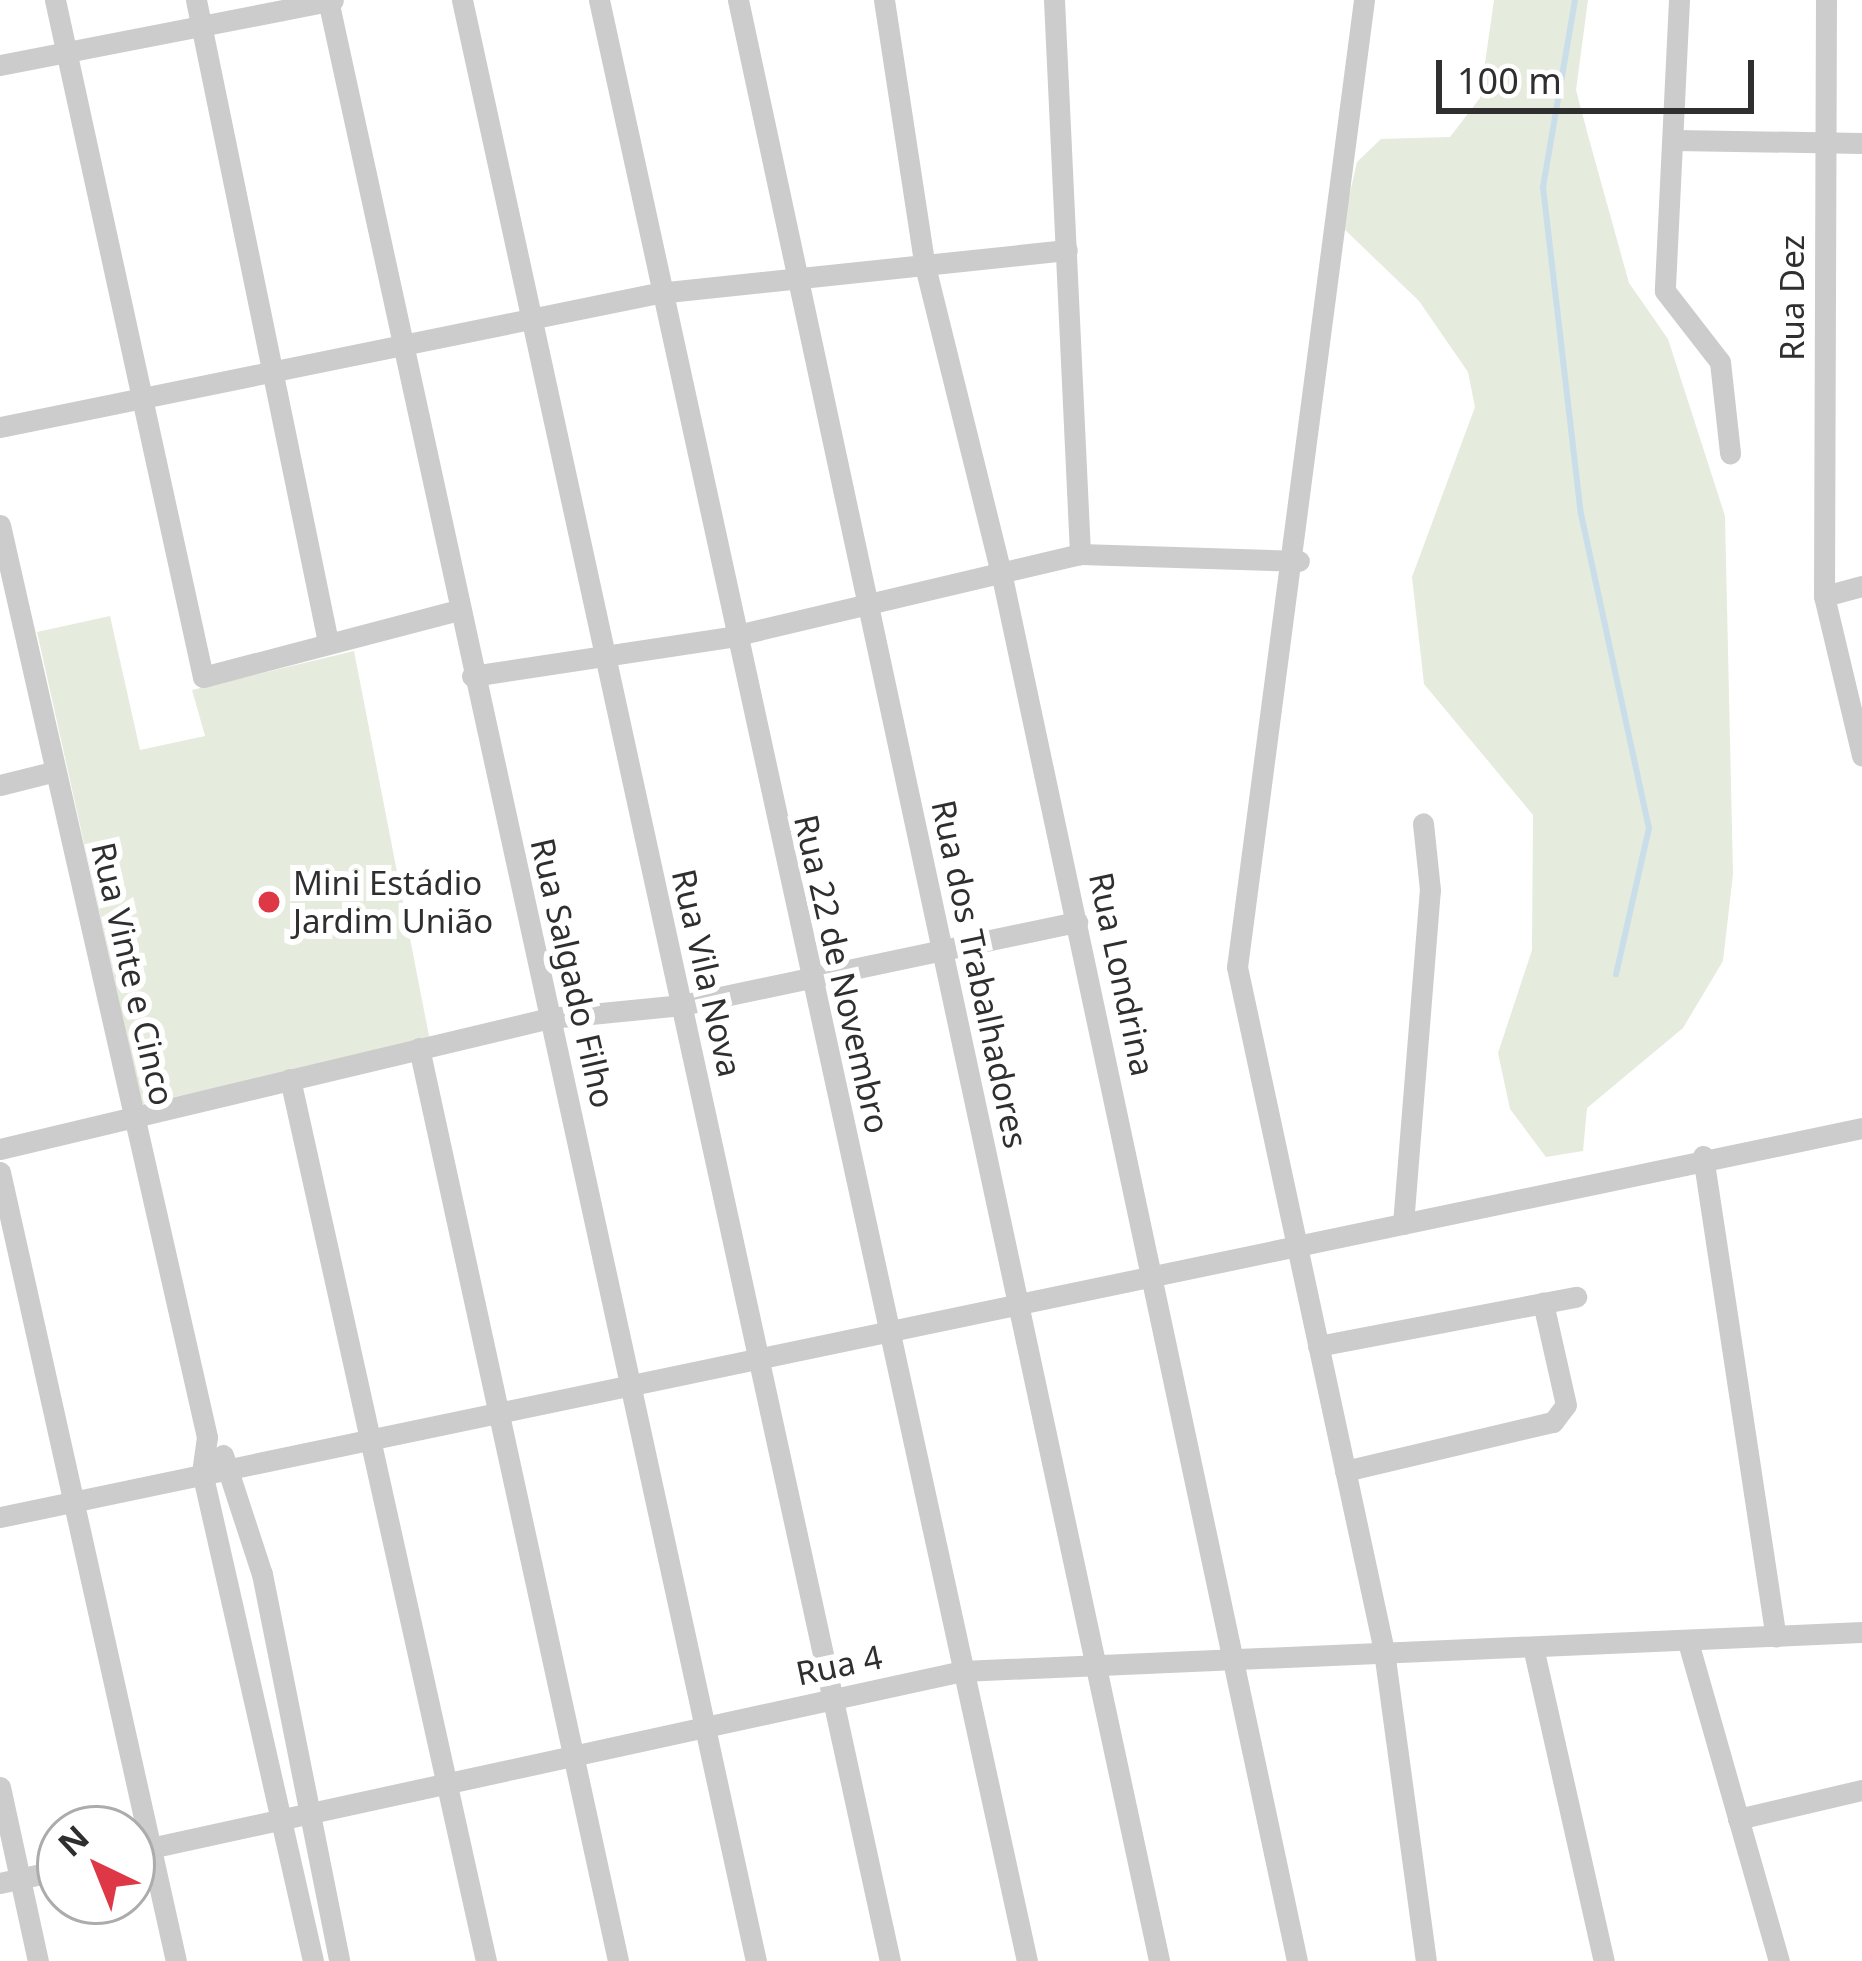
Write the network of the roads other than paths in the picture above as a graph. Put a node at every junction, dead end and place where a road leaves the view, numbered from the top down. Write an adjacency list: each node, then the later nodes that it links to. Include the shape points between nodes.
1 (56, 0): 13 (street)
2 (196, 0): 12 (street)
3 (330, 0): 12 (street); 23 (street, Rua Salgado Filho)
4 (461, 0): 22 (street, Rua Vila Nova)
5 (599, 0): 21 (street, Rua 22 de Novembro)
6 (738, 0): 20 (street, Rua dos Trabalhadores)
7 (884, 0): 19 (street, Rua Londrina)
8 (1054, 0): 18 (street)
9 (1364, 0): 30 (street, via 1330,212)
10 (1679, 0): 15 (street)
11 (1826, 0): 17 (street, Rua Dez)
12 (204, 33): 13 (street); 24 (street)
13 (65, 52): 14 (street); 25 (street)
14 (0, 65)
15 (1676, 140): 17 (street); 27 (street, via 1660,227 1665,292 1720,362)
16 (1862, 142): 17 (street)
17 (1826, 143): 33 (street, Rua Dez)
18 (1067, 250): 19 (street); 29 (street)
19 (924, 262): 20 (street); 31 (street, Rua Londrina)
20 (790, 280): 21 (street); 34 (street, Rua dos Trabalhadores)
21 (658, 293): 22 (street); 36 (street, Rua 22 de Novembro)
22 (527, 317): 23 (street); 38 (street, Rua Vila Nova)
23 (400, 340): 24 (street); 35 (street, Rua Salgado Filho)
24 (265, 374): 25 (street); 37 (street)
25 (142, 399): 26 (street); 37 (street, via 203,676)
26 (0, 427)
27 (1730, 453)
28 (0, 526): 41 (street, Rua Vinte e Cinco)
29 (1080, 554): 30 (street); 31 (street)
30 (1298, 561): 57 (street, via 1237,967)
31 (1001, 572): 34 (street); 44 (street, Rua Londrina)
32 (1862, 586): 33 (street)
33 (1824, 596): 40 (street, Rua Dez)
34 (868, 604): 36 (street); 45 (street, Rua dos Trabalhadores)
35 (458, 610): 37 (street); 39 (street, Rua Salgado Filho)
36 (729, 637): 38 (street); 46 (street, Rua 22 de Novembro)
37 (328, 641)
38 (598, 658): 39 (street); 47 (street, Rua Vila Nova)
39 (472, 676): 48 (street, Rua Salgado Filho)
40 (1862, 756)
41 (52, 772): 42 (street); 51 (street, Rua Vinte e Cinco)
42 (0, 785)
43 (1423, 824): 56 (street, via 1430,890)
44 (1078, 922): 45 (street); 58 (street, Rua Londrina)
45 (940, 952): 46 (street); 61 (street, Rua dos Trabalhadores)
46 (808, 977): 47 (street); 62 (street, Rua 22 de Novembro)
47 (682, 1005): 48 (street); 64 (street, Rua Vila Nova)
48 (550, 1018): 49 (street); 65 (street, Rua Salgado Filho)
49 (419, 1048): 50 (street); 66 (street)
50 (290, 1079): 51 (street); 67 (street)
51 (134, 1122): 53 (street); 68 (street, Rua Vinte e Cinco)
52 (1862, 1129): 54 (street)
53 (0, 1149)
54 (1703, 1156): 56 (street); 75 (street)
55 (0, 1172): 72 (street)
56 (1403, 1224): 57 (street)
57 (1297, 1247): 58 (street); 63 (street)
58 (1151, 1275): 61 (street); 80 (street, Rua Londrina)
59 (1576, 1297): 60 (street)
60 (1543, 1303): 63 (street); 70 (street, via 1566,1405 1553,1422)
61 (1017, 1306): 62 (street); 79 (street, Rua dos Trabalhadores)
62 (892, 1330): 64 (street); 81 (street, Rua 22 de Novembro)
63 (1318, 1346): 70 (street)
64 (760, 1352): 65 (street); 82 (street, Rua Vila Nova)
65 (631, 1381): 66 (street); 83 (street, Rua Salgado Filho)
66 (500, 1408): 67 (street); 84 (street)
67 (367, 1435): 69 (street); 85 (street)
68 (207, 1436): 69 (street, Rua Vinte e Cinco); 71 (street, Rua Vinte e Cinco)
69 (232, 1465): 71 (street); 89 (street, Rua Vinte e Cinco)
70 (1345, 1471): 78 (street)
71 (202, 1472): 72 (street); 91 (street, Rua Vinte e Cinco)
72 (70, 1501): 73 (street); 88 (street)
73 (0, 1516)
74 (1862, 1632): 75 (street, Rua 4)
75 (1776, 1636): 76 (street, Rua 4)
76 (1688, 1642): 77 (street, Rua 4); 90 (street)
77 (1533, 1648): 78 (street, Rua 4); 107 (street)
78 (1384, 1652): 80 (street, Rua 4); 106 (street)
79 (1102, 1663): 80 (street, Rua 4); 81 (street, Rua 4); 104 (street, Rua dos Trabalhadores)
80 (1237, 1664): 105 (street, Rua Londrina)
81 (962, 1671): 82 (street, Rua 4); 103 (street, Rua 22 de Novembro)
82 (834, 1700): 83 (street, Rua 4); 102 (street, Rua Vila Nova)
83 (705, 1726): 84 (street, Rua 4); 101 (street, Rua Salgado Filho)
84 (570, 1759): 85 (street, Rua 4); 100 (street)
85 (445, 1784): 89 (street, Rua 4); 99 (street)
86 (0, 1787): 93 (street)
87 (1862, 1790): 90 (street)
88 (133, 1805)
89 (316, 1815): 91 (street); 98 (street, Rua Vinte e Cinco)
90 (1738, 1819): 108 (street)
91 (284, 1824): 92 (street); 97 (street, Rua Vinte e Cinco)
92 (156, 1847)
93 (10, 1881): 95 (street)
94 (156, 1896): 96 (street)
95 (38, 1961)
96 (176, 1961)
97 (313, 1961)
98 (338, 1961)
99 (486, 1961)
100 (618, 1961)
101 (756, 1961)
102 (890, 1961)
103 (1027, 1961)
104 (1159, 1961)
105 (1297, 1961)
106 (1426, 1961)
107 (1604, 1961)
108 (1779, 1961)

